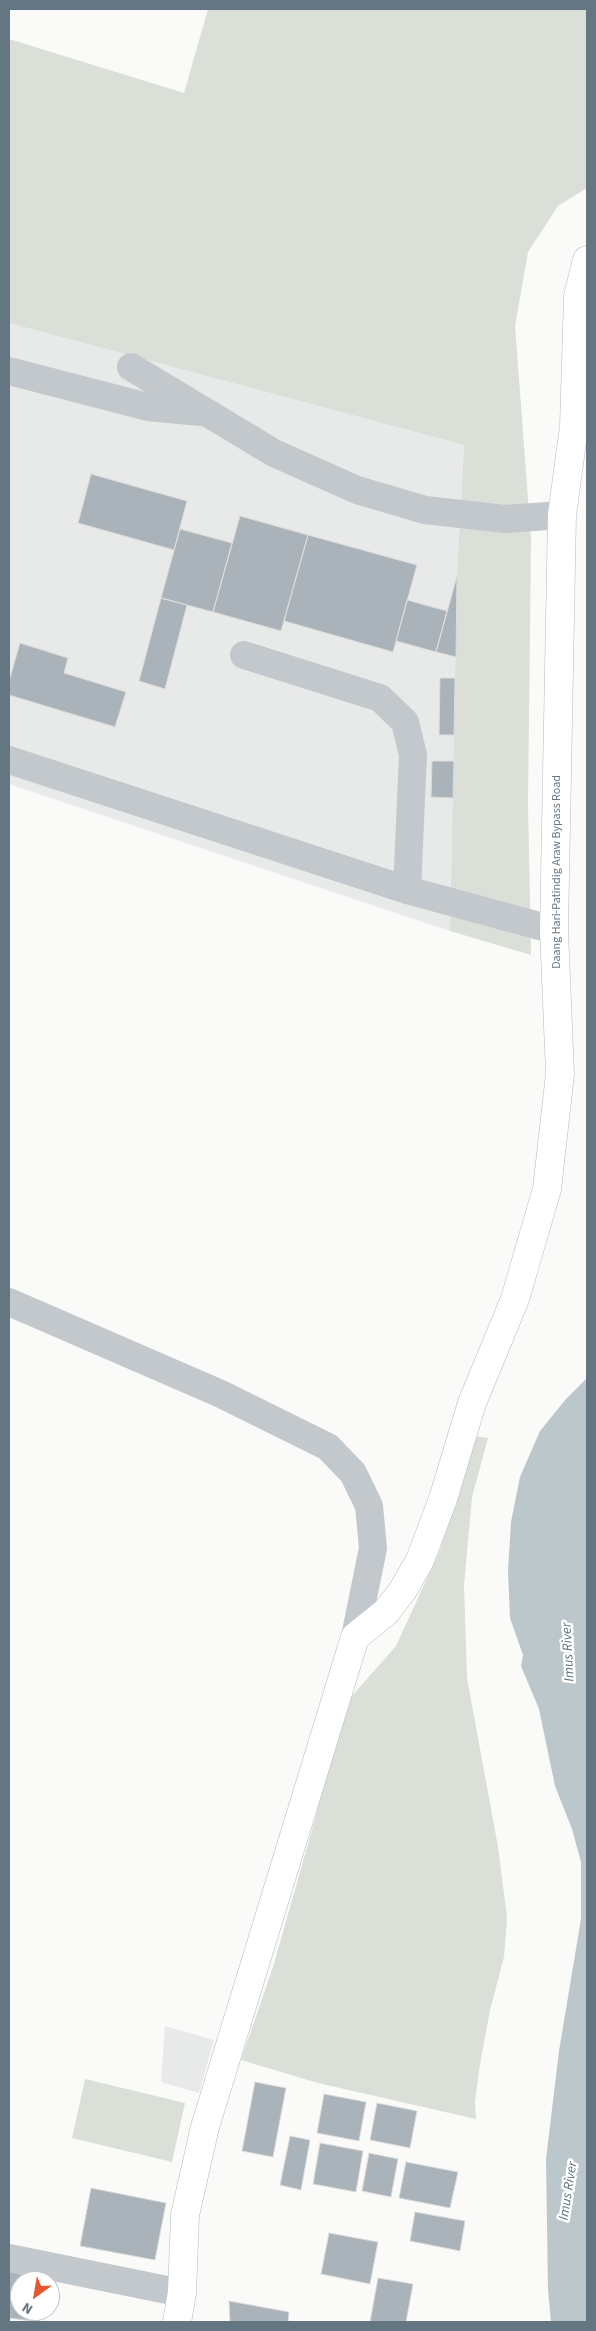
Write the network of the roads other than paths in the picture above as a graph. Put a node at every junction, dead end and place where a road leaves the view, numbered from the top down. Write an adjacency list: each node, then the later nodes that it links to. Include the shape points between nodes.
1 (587, 260): 5 (main road, Daang Hari-Patindig Araw Bypass Road, via 578,296 574,427)
2 (131, 367): 4 (street)
3 (9, 371): 4 (street, via 148,406)
4 (210, 414): 5 (street, via 274,453 357,490 425,510 505,519)
5 (562, 515): 9 (main road, Daang Hari-Patindig Araw Bypass Road)
6 (244, 655): 8 (street, via 380,698 405,722 413,755)
7 (9, 760): 8 (street)
8 (407, 890): 9 (street)
9 (554, 930): 11 (main road, Daang Hari-Patindig Araw Bypass Road, via 560,1074 547,1189 515,1300 472,1403 443,1499 420,1560 386,1612)
10 (9, 1302): 11 (street, via 220,1394 328,1447 353,1473 369,1506 373,1548)
11 (355, 1637): 13 (main road, via 205,2127 185,2215)
12 (9, 2258): 13 (street)
13 (182, 2293): 14 (main road)
14 (177, 2322)

